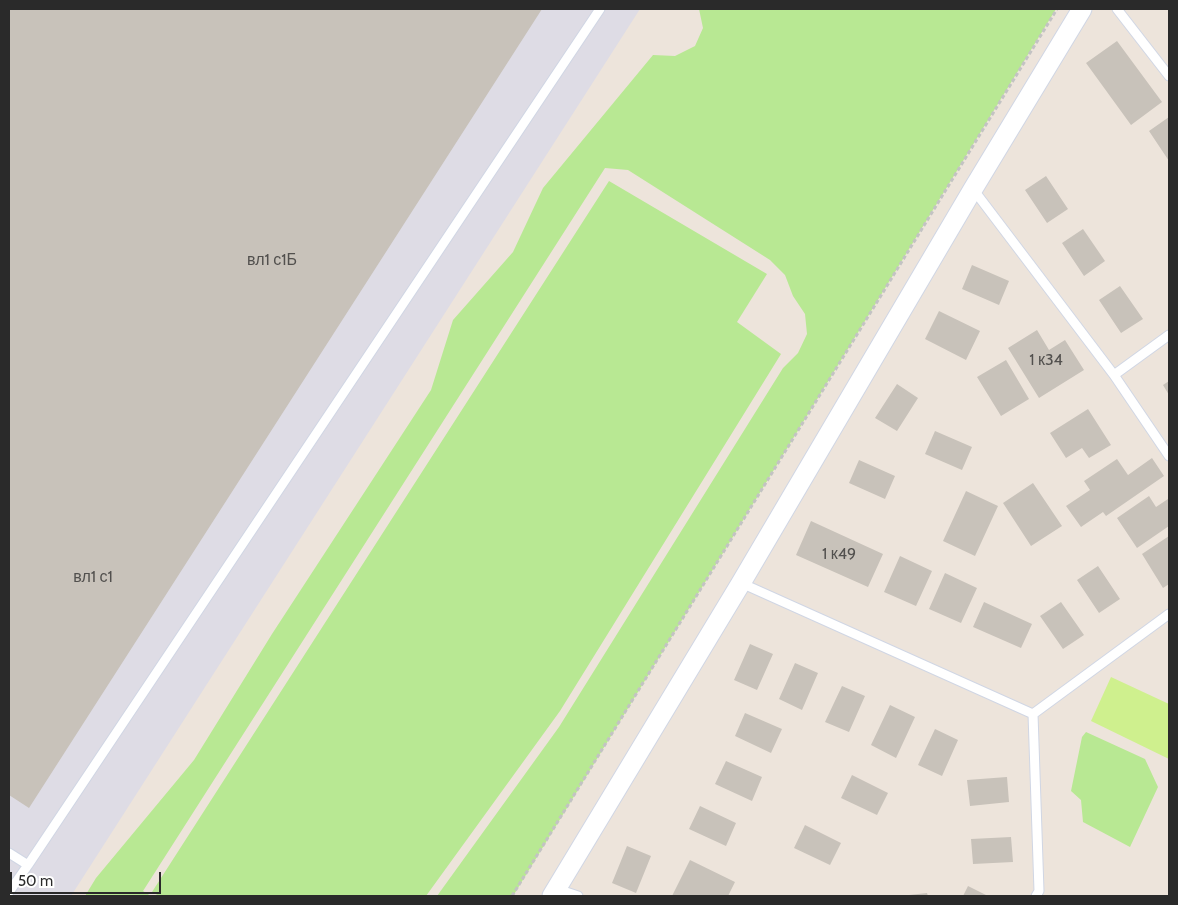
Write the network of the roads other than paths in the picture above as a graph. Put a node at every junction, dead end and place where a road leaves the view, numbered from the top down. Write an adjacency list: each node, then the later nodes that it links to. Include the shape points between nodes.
1 (600, 9): 13 (lane)
2 (1082, 9): 5 (street)
3 (1117, 9): 4 (lane)
4 (1169, 76)
5 (973, 189): 7 (lane); 9 (street)
6 (1169, 335): 7 (lane)
7 (1114, 375): 8 (lane)
8 (1169, 456)
9 (742, 583): 11 (lane); 15 (street)
10 (1169, 614): 11 (lane)
11 (1033, 714): 17 (lane, via 1039,891)
12 (9, 853): 13 (lane)
13 (28, 865): 14 (lane)
14 (9, 892)
15 (554, 892): 16 (lane)
16 (578, 896)
17 (1036, 896)

